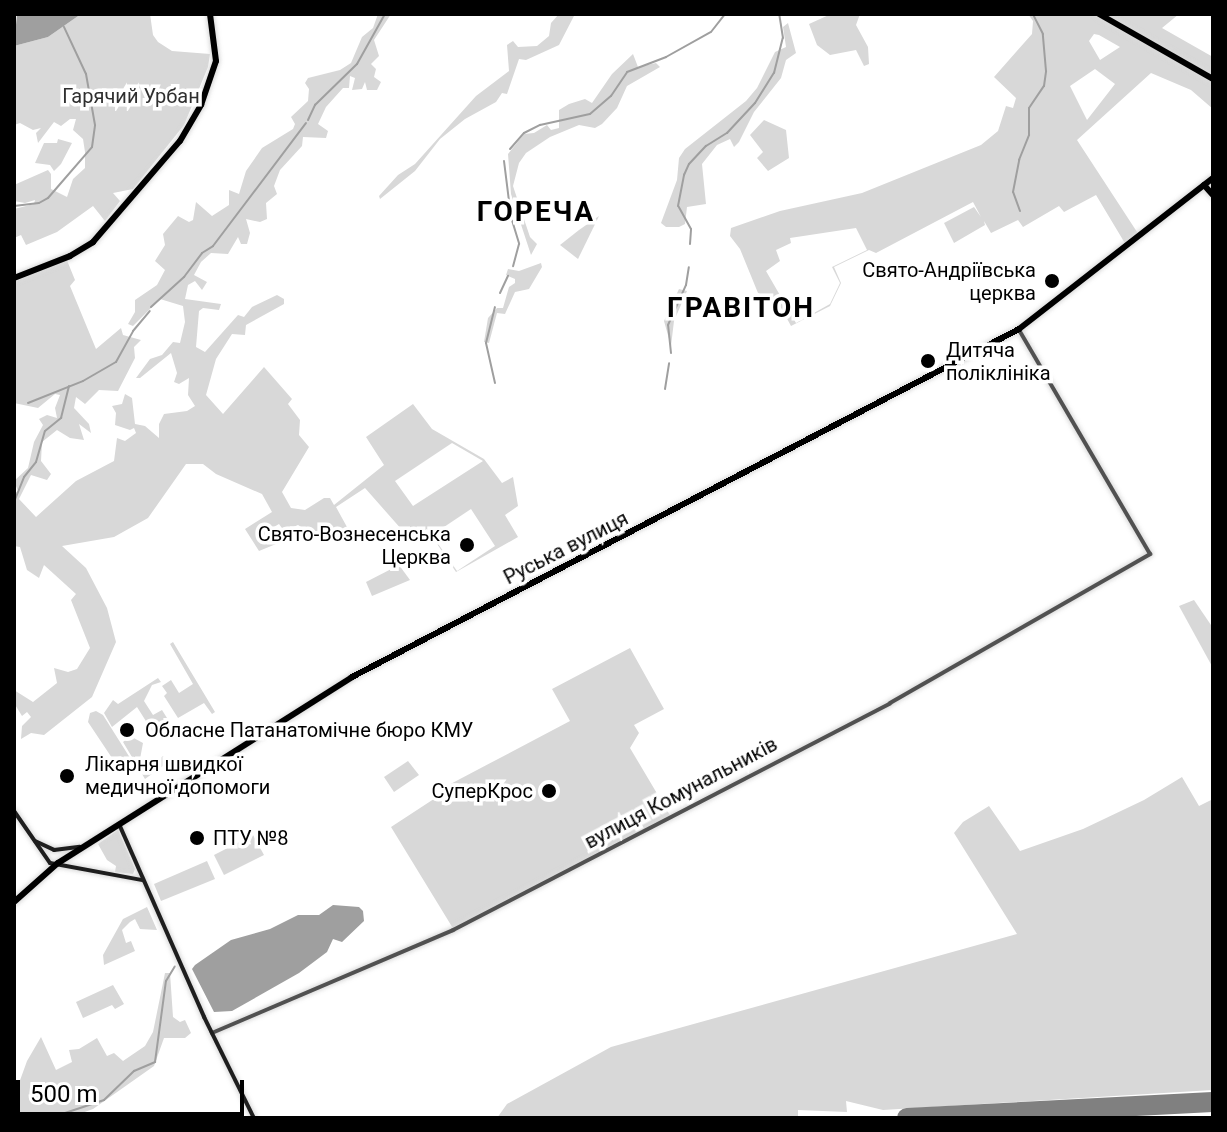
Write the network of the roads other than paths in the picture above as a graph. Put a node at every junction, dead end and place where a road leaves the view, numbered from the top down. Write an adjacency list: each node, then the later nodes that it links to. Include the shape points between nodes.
1 (210, 14): 7 (main road, via 217,46 214,69 180,141 93,242)
2 (1099, 14): 3 (main road)
3 (1213, 79)
4 (1213, 178): 5 (main road, Руська вулиця)
5 (1204, 185): 6 (main road); 8 (main road, Руська вулиця)
6 (1213, 195)
7 (14, 278)
8 (1019, 329): 10 (main road, Руська вулиця, via 370,667); 16 (street, вулиця Комунальників, via 1150,554 890,703 478,917)
9 (14, 811): 11 (main road)
10 (119, 824): 12 (main road, Руська вулиця); 14 (main road)
11 (33, 840): 12 (main road, via 54,850); 13 (main road, via 48,861)
12 (84, 845): 13 (main road, Руська вулиця)
13 (58, 863): 14 (main road); 15 (main road, Руська вулиця)
14 (142, 880): 16 (main road)
15 (14, 902)
16 (212, 1033): 17 (main road)
17 (254, 1118)

